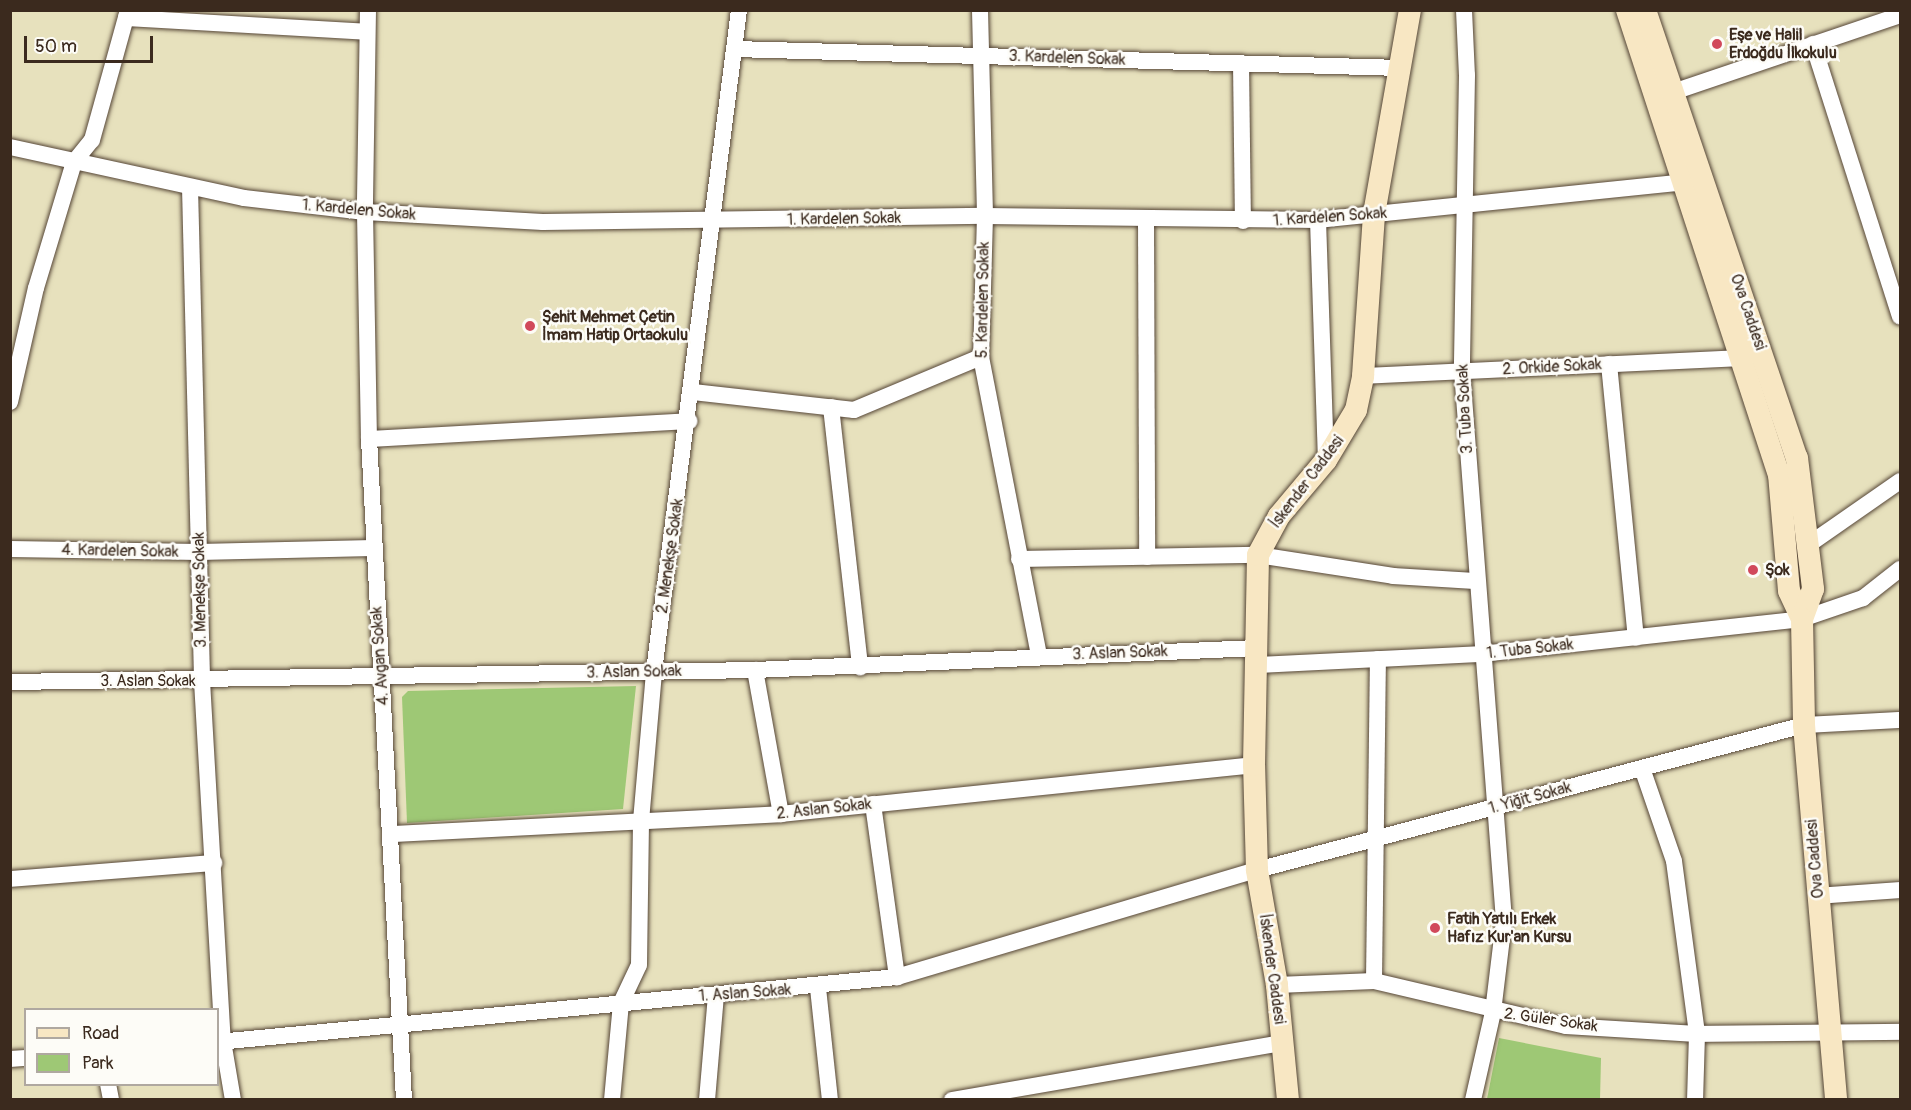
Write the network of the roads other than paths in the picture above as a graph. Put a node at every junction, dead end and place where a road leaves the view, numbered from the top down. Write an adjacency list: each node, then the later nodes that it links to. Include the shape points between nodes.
1 (368, 10): 10 (street, 4. Avgan Sokak)
2 (739, 10): 12 (street, 2. Menekşe Sokak)
3 (980, 10): 13 (street, 5. Kardelen Sokak)
4 (1410, 10): 15 (street, İskender Caddesi)
5 (1464, 10): 21 (street, 3. Tuba Sokak, via 1467,75)
6 (1627, 10): 19 (street, Ova Caddesi)
7 (1645, 10): 16 (street, Ova Caddesi)
8 (127, 14): 10 (street); 18 (street, via 92,140)
9 (1900, 15): 11 (street)
10 (367, 32): 22 (street, 4. Avgan Sokak)
11 (1813, 44): 16 (street); 29 (street)
12 (734, 49): 13 (street, 3. Kardelen Sokak); 28 (street, 2. Menekşe Sokak)
13 (983, 56): 14 (street, 3. Kardelen Sokak); 24 (street, 5. Kardelen Sokak)
14 (1241, 63): 15 (street, 3. Kardelen Sokak); 27 (street)
15 (1400, 68): 23 (street, İskender Caddesi)
16 (1673, 92): 19 (street, Ova Caddesi)
17 (10, 147): 18 (street, 1. Kardelen Sokak)
18 (74, 162): 20 (street, 1. Kardelen Sokak); 36 (street, via 36,288)
19 (1692, 180): 21 (street, 1. Kardelen Sokak); 31 (street, Ova Caddesi); 42 (street, Ova Caddesi, via 1797,458)
20 (190, 187): 22 (street, 1. Kardelen Sokak, via 244,198); 45 (street, 3. Menekşe Sokak)
21 (1463, 208): 23 (street, 1. Kardelen Sokak); 33 (street, 3. Tuba Sokak)
22 (365, 212): 28 (street, 1. Kardelen Sokak, via 543,222); 39 (street, 4. Avgan Sokak)
23 (1374, 214): 26 (street, 1. Kardelen Sokak); 34 (street, İskender Caddesi)
24 (985, 216): 25 (street, 1. Kardelen Sokak); 28 (street, 1. Kardelen Sokak); 30 (street, 5. Kardelen Sokak)
25 (1146, 218): 27 (street, 1. Kardelen Sokak); 47 (street)
26 (1318, 220): 27 (street, 1. Kardelen Sokak); 40 (street)
27 (1243, 221)
28 (709, 222): 35 (street, 2. Menekşe Sokak)
29 (1900, 316)
30 (981, 357): 37 (street, via 854,410); 48 (street, 5. Kardelen Sokak)
31 (1740, 358): 32 (street, 2. Orkide Sokak); 51 (street, Ova Caddesi, via 1779,474 1790,591)
32 (1609, 364): 33 (street, 2. Orkide Sokak); 52 (street)
33 (1462, 371): 34 (street, 2. Orkide Sokak); 50 (street, 3. Tuba Sokak)
34 (1363, 376): 40 (street, İskender Caddesi, via 1356,410)
35 (693, 392): 37 (street); 38 (street, 2. Menekşe Sokak)
36 (10, 402)
37 (831, 407): 57 (street)
38 (689, 421): 39 (street); 59 (street, 2. Menekşe Sokak)
39 (369, 439): 43 (street, 4. Avgan Sokak)
40 (1326, 460): 46 (street, İskender Caddesi, via 1279,516)
41 (1900, 481): 42 (street)
42 (1808, 545): 51 (street, Ova Caddesi, via 1813,589)
43 (373, 548): 45 (street, 4. Kardelen Sokak); 60 (street, 4. Avgan Sokak)
44 (10, 549): 45 (street, 4. Kardelen Sokak)
45 (199, 552): 61 (street, 3. Menekşe Sokak)
46 (1258, 555): 47 (street); 50 (street, via 1393,576); 55 (street, İskender Caddesi)
47 (1147, 557): 48 (street)
48 (1019, 559): 54 (street, 5. Kardelen Sokak)
49 (1900, 568): 51 (street, 1. Tuba Sokak, via 1863,598)
50 (1475, 582): 53 (street, 3. Tuba Sokak)
51 (1802, 618): 52 (street, 1. Tuba Sokak); 64 (street, Ova Caddesi)
52 (1635, 638): 53 (street, 1. Tuba Sokak)
53 (1481, 654): 56 (street, 1. Tuba Sokak); 68 (street, 3. Tuba Sokak)
54 (1039, 656): 55 (street, 3. Aslan Sokak); 57 (street, 3. Aslan Sokak)
55 (1257, 657): 56 (street, 1. Tuba Sokak); 65 (street, İskender Caddesi)
56 (1378, 658): 72 (street)
57 (860, 667): 58 (street, 3. Aslan Sokak)
58 (755, 670): 59 (street, 3. Aslan Sokak); 69 (street)
59 (654, 671): 60 (street, 3. Aslan Sokak); 70 (street, 2. Menekşe Sokak)
60 (381, 677): 61 (street, 3. Aslan Sokak); 71 (street, 4. Avgan Sokak)
61 (202, 681): 62 (street, 3. Aslan Sokak); 73 (street, 3. Menekşe Sokak)
62 (10, 682)
63 (1900, 720): 64 (street, 1. Yiğit Sokak)
64 (1804, 725): 66 (street, 1. Yiğit Sokak); 77 (street, Ova Caddesi)
65 (1254, 765): 67 (street, 2. Aslan Sokak); 74 (street, İskender Caddesi)
66 (1642, 768): 68 (street, 1. Yiğit Sokak); 90 (street, via 1674,861)
67 (873, 804): 69 (street, 2. Aslan Sokak); 78 (street)
68 (1494, 807): 72 (street, 1. Yiğit Sokak); 85 (street, 3. Tuba Sokak, via 1504,921)
69 (781, 814): 70 (street, 2. Aslan Sokak)
70 (641, 821): 71 (street, 2. Aslan Sokak); 83 (street, 2. Menekşe Sokak, via 639,965)
71 (392, 834): 87 (street, 4. Avgan Sokak)
72 (1376, 838): 74 (street, 1. Yiğit Sokak); 79 (street)
73 (214, 863): 75 (street); 84 (street, 3. Menekşe Sokak)
74 (1257, 870): 78 (street, 1. Aslan Sokak); 80 (street, İskender Caddesi)
75 (10, 879)
76 (1900, 890): 77 (street)
77 (1817, 896): 88 (street, Ova Caddesi)
78 (897, 978): 81 (street, 1. Aslan Sokak)
79 (1374, 981): 80 (street, 2. Güler Sokak); 85 (street, 2. Güler Sokak)
80 (1276, 984): 92 (street, İskender Caddesi)
81 (818, 988): 82 (street, 1. Aslan Sokak); 98 (street)
82 (716, 996): 83 (street, 1. Aslan Sokak); 97 (street)
83 (621, 1003): 87 (street, 1. Aslan Sokak); 96 (street, 2. Menekşe Sokak)
84 (219, 1008)
85 (1493, 1011): 90 (street, 2. Güler Sokak, via 1566,1026); 101 (street, 3. Tuba Sokak)
86 (219, 1012): 91 (street, 3. Menekşe Sokak)
87 (402, 1022): 91 (street, 1. Aslan Sokak); 95 (street, 4. Avgan Sokak)
88 (1830, 1032): 89 (street, 2. Güler Sokak); 90 (street, 2. Güler Sokak); 103 (street, Ova Caddesi)
89 (1900, 1032)
90 (1697, 1034): 102 (street)
91 (220, 1042): 94 (street, 3. Menekşe Sokak)
92 (1283, 1043): 93 (street); 100 (street, İskender Caddesi)
93 (978, 1097): 99 (street)
94 (233, 1100)
95 (404, 1100)
96 (612, 1100)
97 (707, 1100)
98 (830, 1100)
99 (952, 1100)
100 (1288, 1100)
101 (1473, 1100)
102 (1695, 1100)
103 (1836, 1100)

